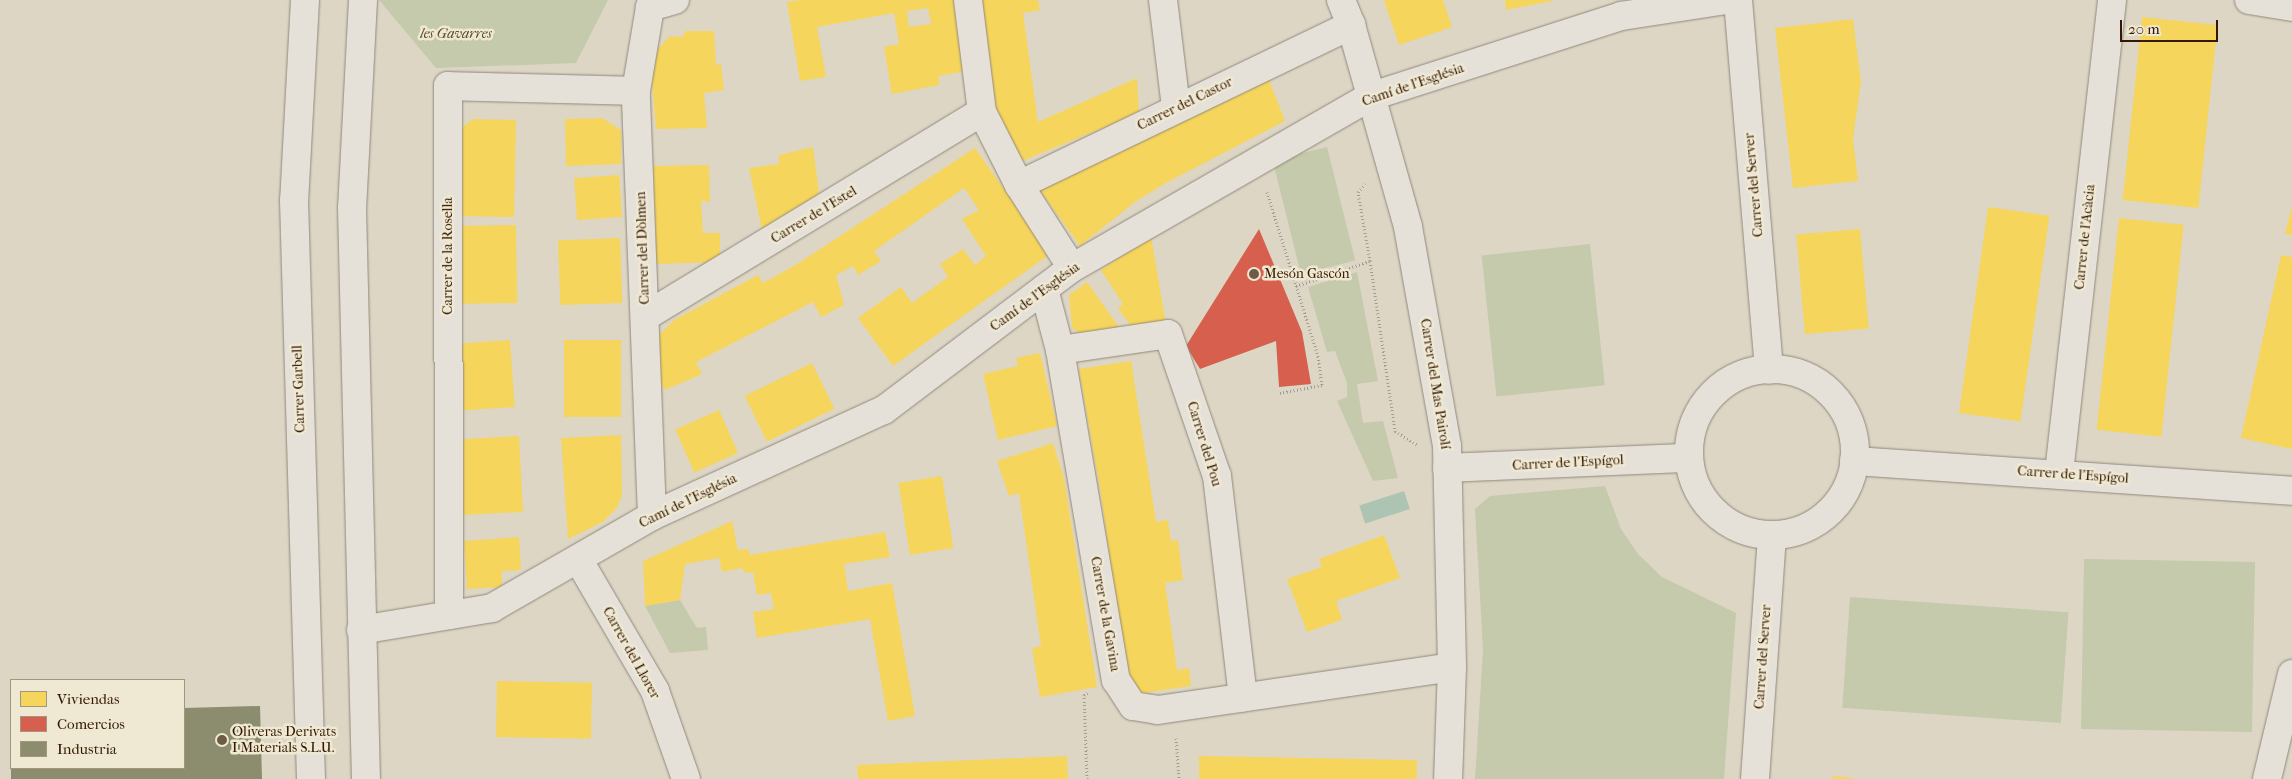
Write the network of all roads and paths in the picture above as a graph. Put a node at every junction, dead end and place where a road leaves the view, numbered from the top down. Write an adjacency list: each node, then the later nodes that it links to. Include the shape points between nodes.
1 (305, 0): 44 (street, Carrer Garbell, via 294,200)
2 (363, 0): 38 (street, via 352,208)
3 (674, 0): 14 (street, Carrer del Dòlmen, via 650,7)
4 (968, 0): 17 (street)
5 (1163, 0): 16 (street)
6 (1341, 0): 13 (street, Carrer del Mas Pairolí)
7 (1726, 0): 12 (street, Camí de l'Església)
8 (1738, 0): 27 (street, Carrer del Server)
9 (2112, 0): 32 (street, Carrer de l'Acàcia)
10 (2249, 0): 11 (street)
11 (2292, 7)
12 (1619, 8): 15 (street, Camí de l'Església)
13 (1351, 25): 15 (street, Carrer del Mas Pairolí); 16 (street, Carrer del Castor)
14 (636, 91): 25 (street, Carrer del Dòlmen); 37 (street, Carrer de la Rosella, via 448,86)
15 (1369, 97): 18 (street, Carrer del Mas Pairolí); 19 (street, Camí de l'Església)
16 (1176, 108): 20 (street, Carrer del Castor)
17 (982, 112): 20 (street); 25 (street, Carrer de l'Estel)
18 (1388, 158): 21 (path, via 1358,192); 29 (street, Carrer del Mas Pairolí, via 1408,227)
19 (1258, 162): 22 (street, Camí de l'Església); 23 (path)
20 (1019, 185): 22 (street)
21 (1370, 261): 23 (path); 29 (path, via 1394,431 1413,445)
22 (1072, 268): 24 (street, Camí de l'Església)
23 (1296, 286): 28 (path, via 1318,356 1322,385)
24 (1044, 289): 26 (street, Carrer de la Gavina); 34 (street, Camí de l'Església, via 884,410)
25 (646, 316): 34 (street, Carrer del Dòlmen)
26 (1060, 350): 41 (street, Carrer de la Gavina); 42 (street, Carrer del Pou, via 1168,334 1217,476)
27 (1769, 370): 30 (street, via 1732,378 1714,392 1697,415); 31 (street, via 1782,369 1813,379 1839,403 1852,429)
28 (1280, 393)
29 (1447, 456): 30 (street, Carrer de l'Espígol); 39 (street, Carrer del Mas Pairolí)
30 (1688, 458): 35 (street, via 1698,492 1706,505 1728,524 1743,531)
31 (1854, 461): 32 (street, Carrer de l'Espígol); 35 (street, via 1852,477 1842,497 1813,525)
32 (2059, 473): 33 (street, Carrer de l'Espígol)
33 (2292, 491)
34 (652, 516): 36 (street, Camí de l'Església)
35 (1772, 536): 50 (street, Carrer del Server)
36 (578, 560): 37 (street, Camí de l'Església, via 492,608); 46 (street, Carrer del Llorer, via 655,690)
37 (449, 615): 38 (street, Camí de l'Església)
38 (361, 630): 45 (street)
39 (1452, 667): 42 (street, Carrer de la Gavina); 49 (street, Carrer del Mas Pairolí)
40 (2292, 674): 51 (street)
41 (1116, 680): 43 (street, Carrer de la Gavina, via 1132,706 1158,710); 47 (path, via 1084,695)
42 (1243, 697): 43 (street, Carrer de la Gavina)
43 (1174, 707): 48 (path)
44 (310, 779)
45 (366, 779)
46 (686, 779)
47 (1087, 779)
48 (1179, 779)
49 (1448, 779)
50 (1755, 779)
51 (2267, 779)

